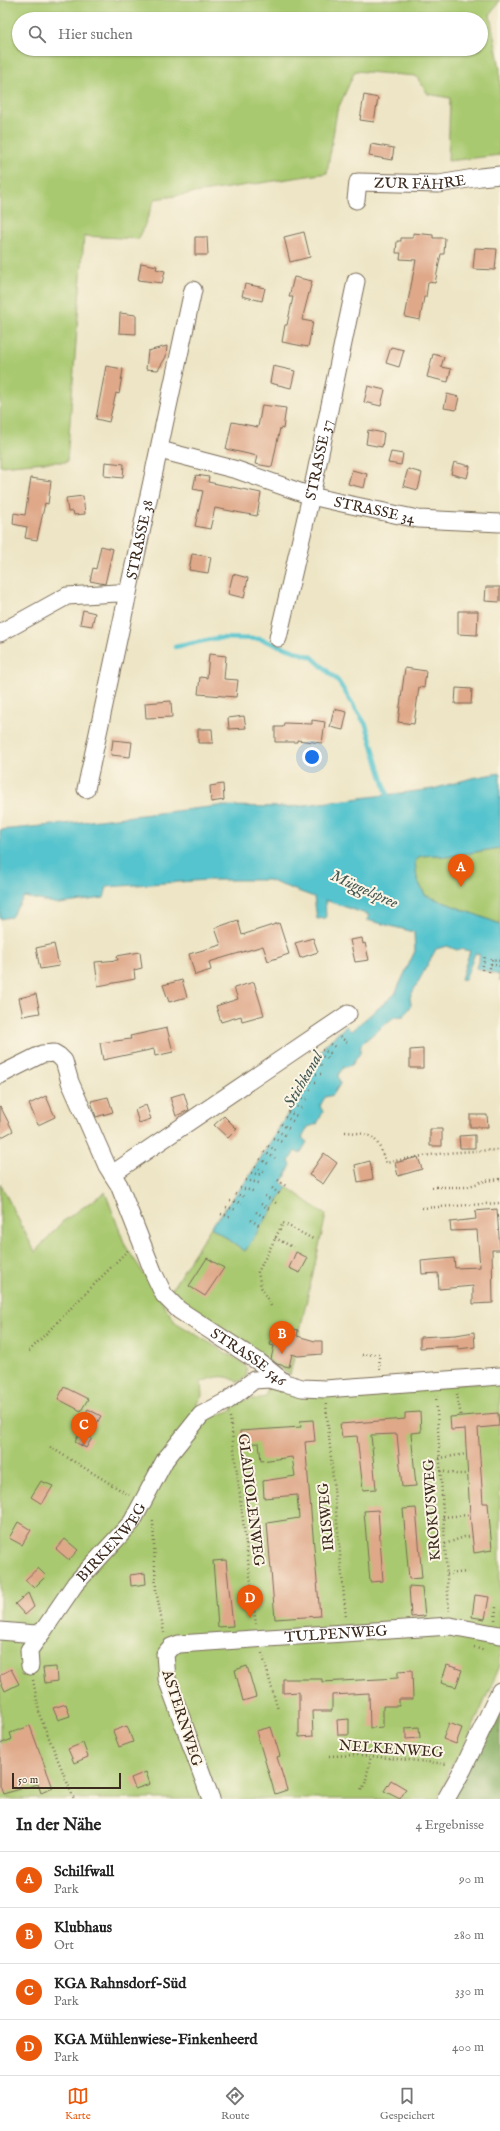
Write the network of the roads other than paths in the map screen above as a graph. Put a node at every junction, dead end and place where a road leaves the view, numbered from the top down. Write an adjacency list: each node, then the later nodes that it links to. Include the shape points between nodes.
1 (500, 175): 2 (street, ZUR FÄHRE, via 439,184 358,182)
2 (356, 200)
3 (356, 281): 6 (street, STRASSE 37)
4 (193, 290): 5 (street, STRASSE 38)
5 (160, 450): 6 (street, STRASSE 34, via 237,470); 8 (street, STRASSE 38)
6 (311, 496): 7 (street, STRASSE 34, via 418,519); 10 (street, STRASSE 37)
7 (500, 523)
8 (127, 594): 9 (street, via 68,596); 11 (street, STRASSE 38)
9 (0, 633)
10 (278, 638)
11 (86, 789)
12 (348, 1014): 14 (street)
13 (0, 1075): 14 (street, STRASSE 546, via 42,1054 54,1053 64,1061 70,1082)
14 (112, 1174): 15 (street, STRASSE 546, via 119,1185 164,1295 179,1310)
15 (259, 1362): 17 (street); 18 (street, STRASSE 546)
16 (500, 1376): 18 (street, STRASSE 546, via 325,1389 302,1388)
17 (254, 1380): 18 (street, via 269,1379); 21 (street, BIRKENWEG, via 227,1401 201,1415 165,1460 132,1522 75,1584)
18 (285, 1383)
19 (497, 1630): 22 (street, TULPENWEG, via 450,1626 179,1644)
20 (0, 1631): 21 (street, via 35,1634)
21 (43, 1631): 23 (street, BIRKENWEG, via 29,1650)
22 (171, 1647): 26 (street, ASTERNWEG, via 165,1654 167,1679)
23 (30, 1666)
24 (500, 1691): 25 (street)
25 (450, 1797)
26 (211, 1799)

